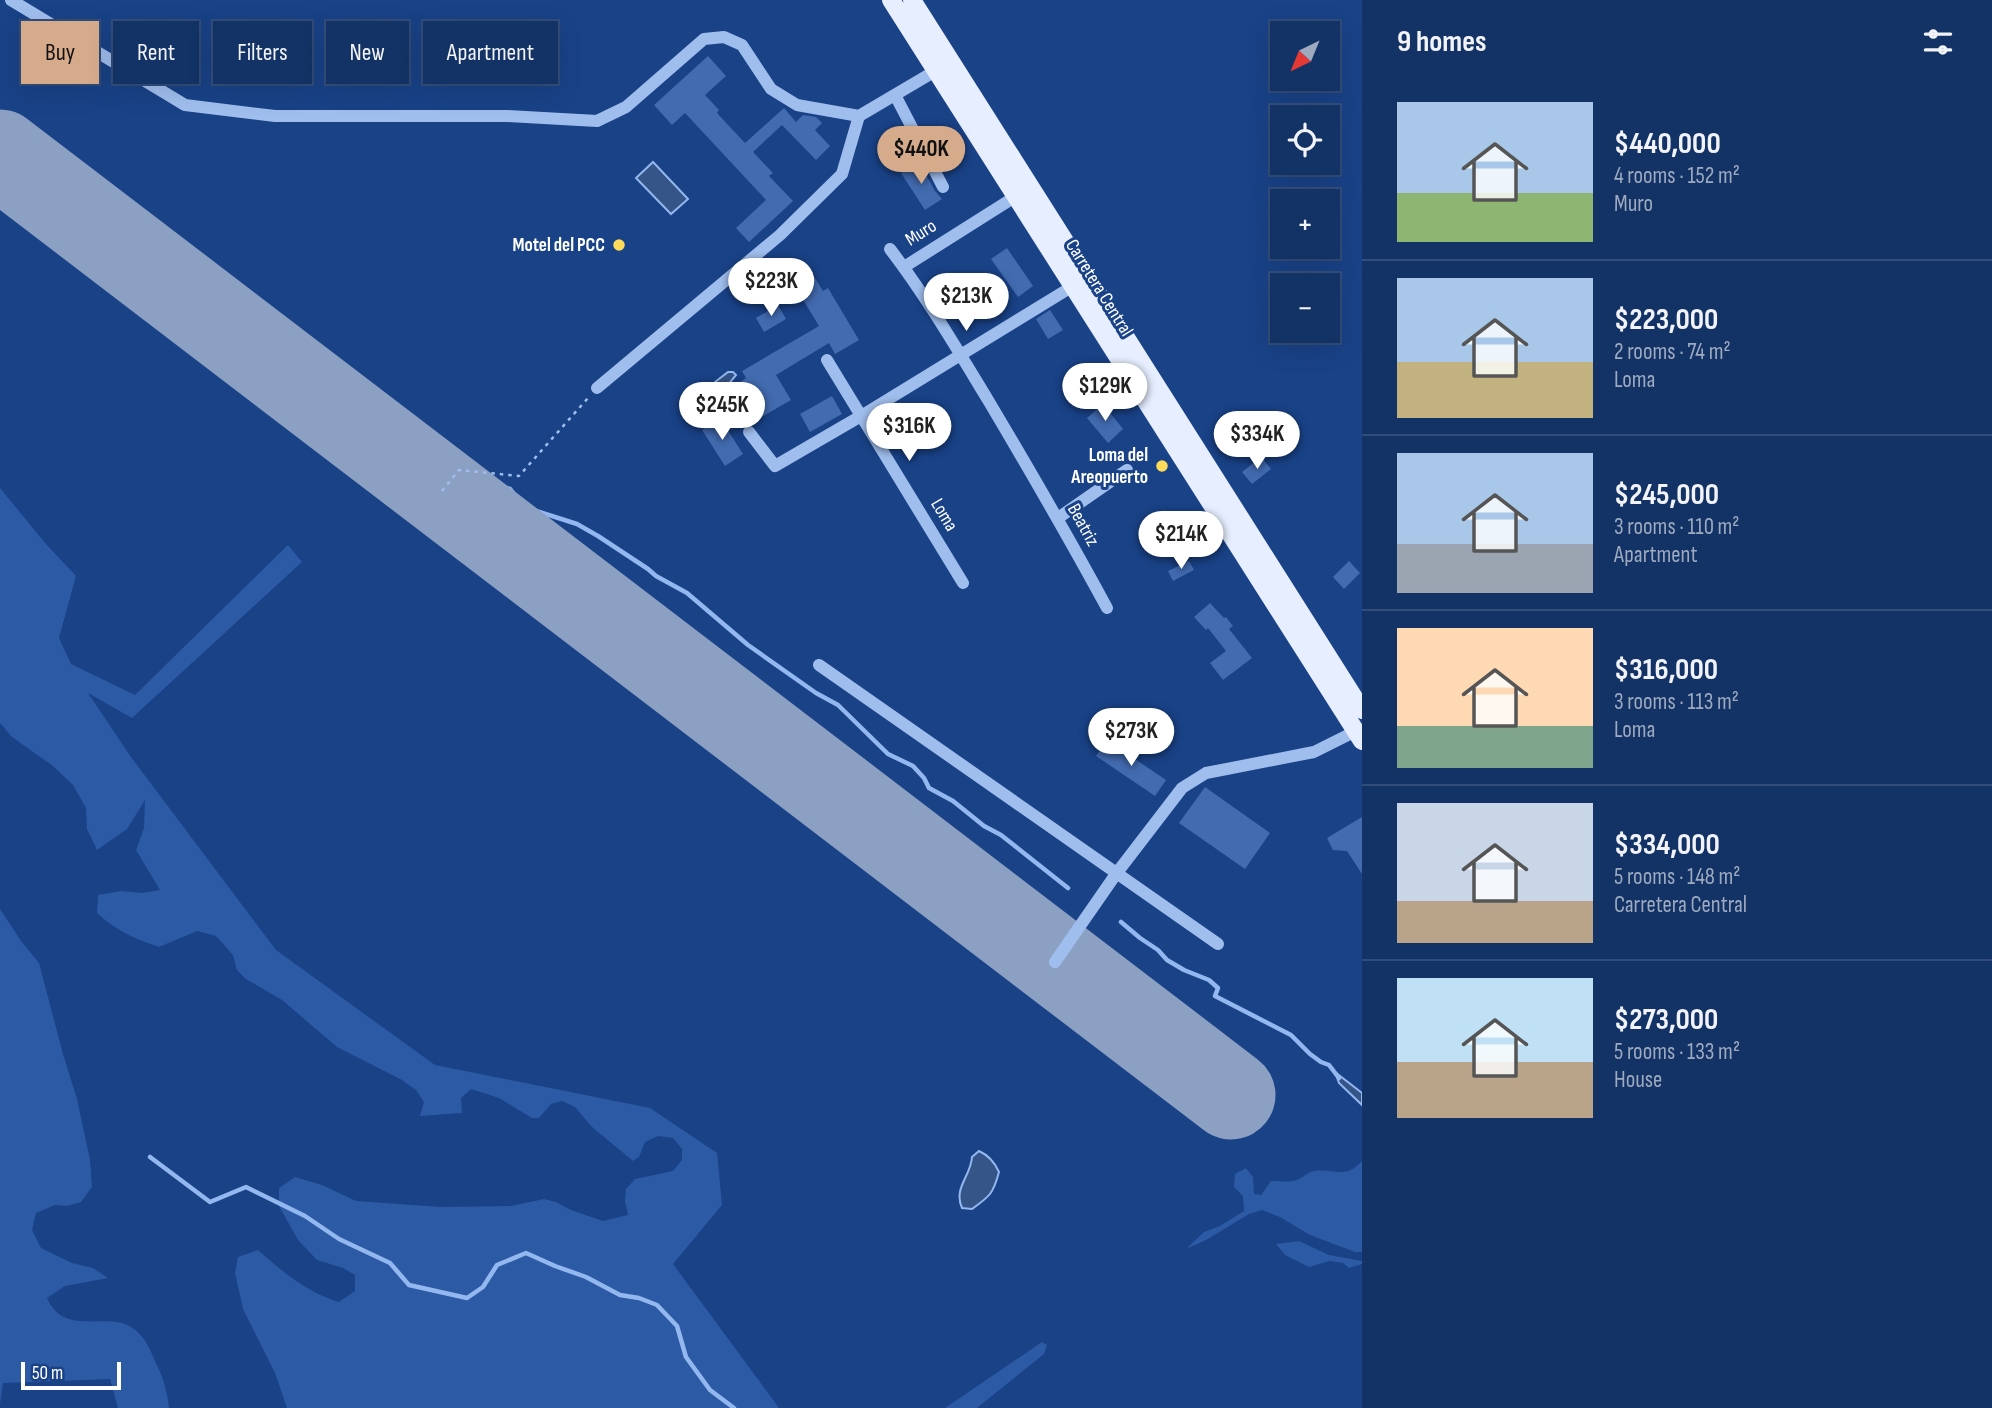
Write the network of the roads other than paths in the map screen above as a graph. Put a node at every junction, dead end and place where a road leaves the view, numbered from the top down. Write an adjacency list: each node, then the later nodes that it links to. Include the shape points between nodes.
1 (11, 0): 6 (street, via 185,105 275,117 508,116 597,121 626,107 705,39 724,37 742,45 771,89 797,105)
2 (891, 0): 4 (main road, Carretera Central)
3 (912, 0): 4 (main road, Carretera Central)
4 (944, 66): 5 (street); 8 (main road, Carretera Central)
5 (895, 95): 6 (street); 7 (street)
6 (859, 116): 14 (street, via 842,174 780,235)
7 (943, 187)
8 (1023, 192): 10 (street, Muro); 11 (main road, Carretera Central)
9 (890, 248): 10 (street, Beatriz)
10 (904, 267): 12 (street, Beatriz)
11 (1080, 282): 12 (street); 22 (main road, Carretera Central); 23 (main road, Carretera Central)
12 (961, 355): 15 (street); 18 (street, Beatriz)
13 (827, 360): 15 (street, Loma)
14 (597, 388)
15 (861, 416): 16 (street, via 775,466); 19 (street, Loma)
16 (749, 432)
17 (1127, 470): 18 (street)
18 (1058, 518): 20 (street, Beatriz)
19 (963, 583)
20 (1107, 608)
21 (819, 665): 24 (street)
22 (1362, 710)
23 (1360, 733): 24 (street, via 1314,752 1206,773 1182,788)
24 (1116, 874): 25 (street); 26 (street)
25 (1218, 944)
26 (1055, 962)

